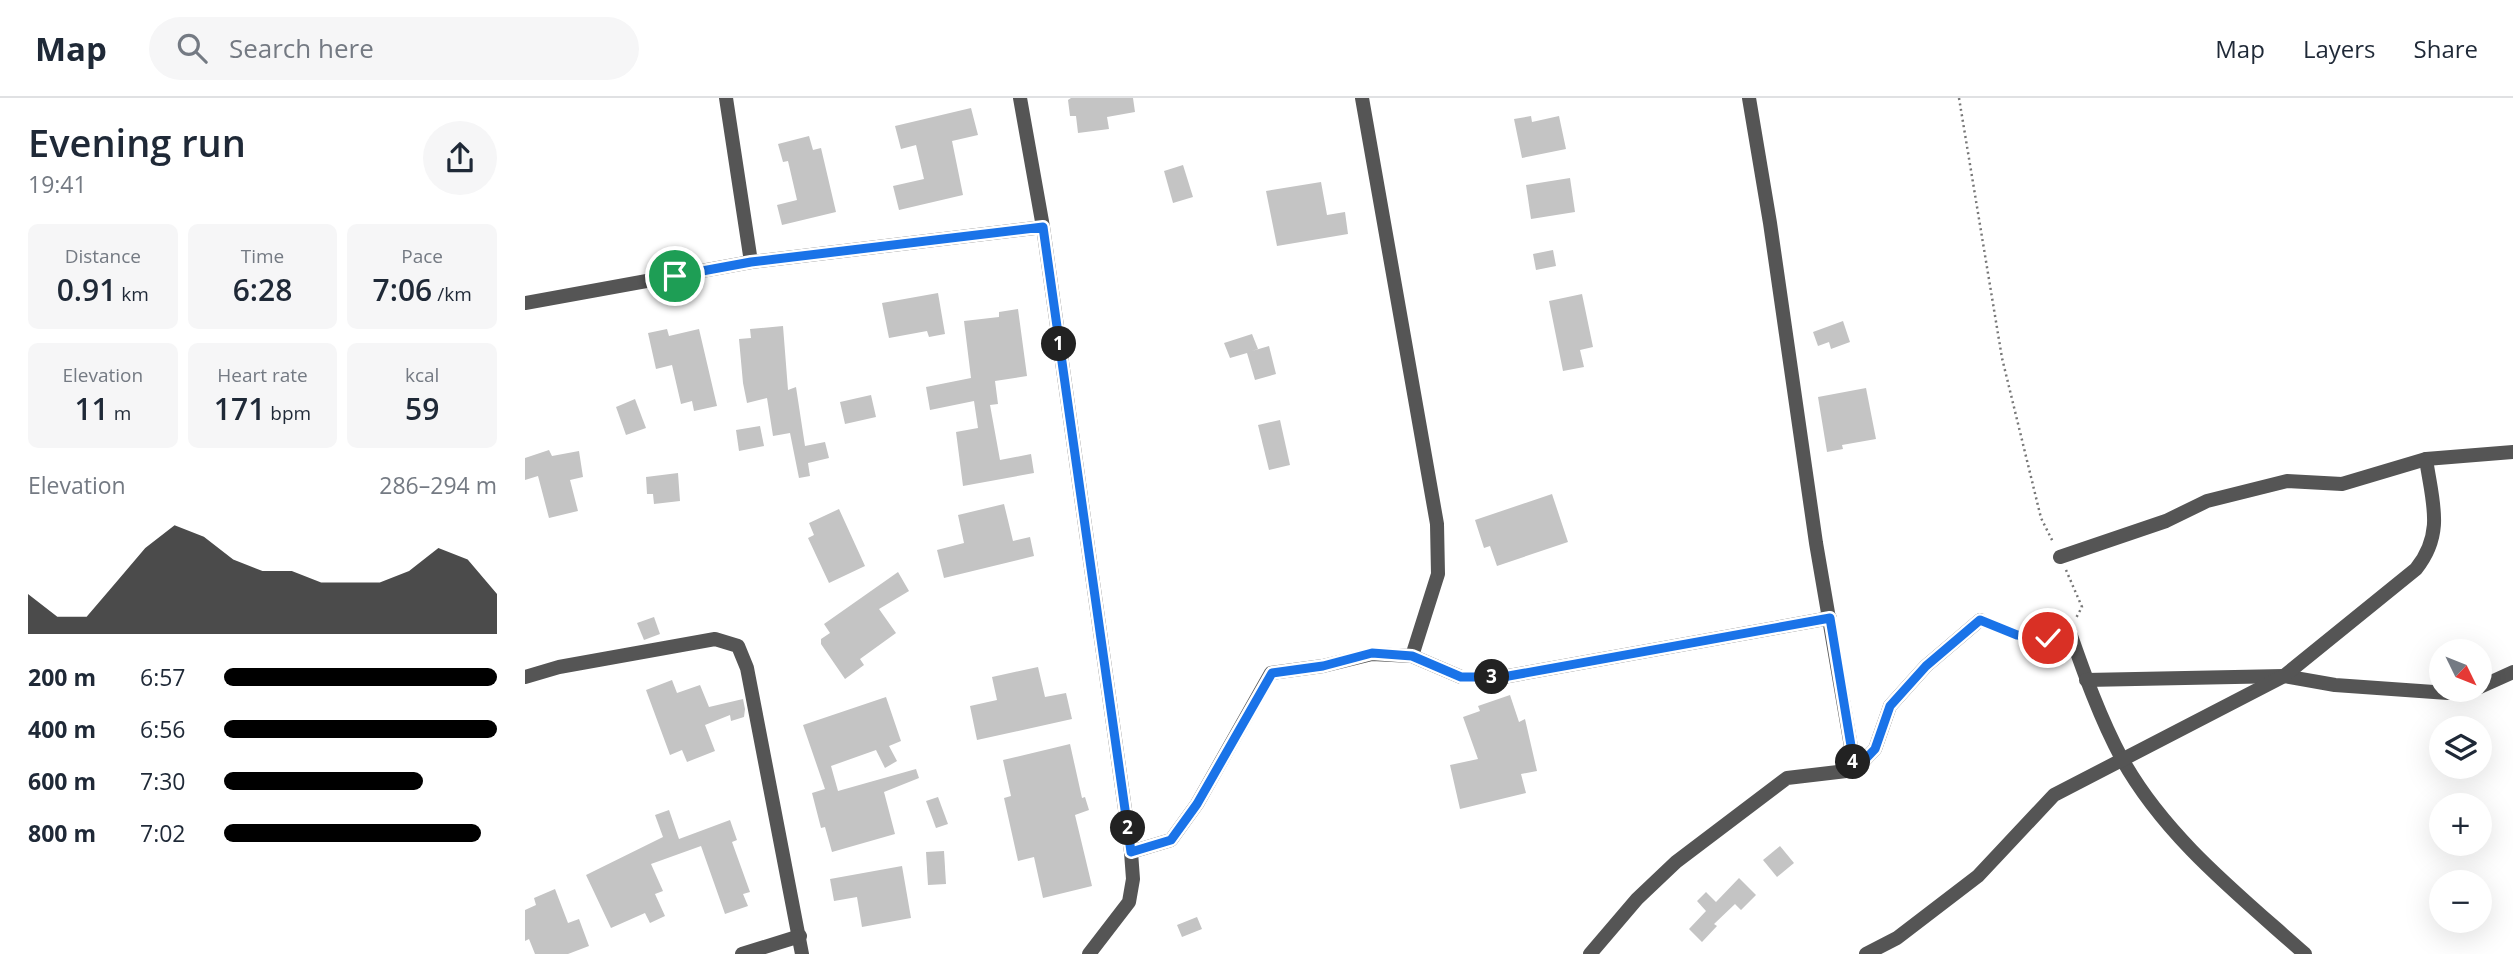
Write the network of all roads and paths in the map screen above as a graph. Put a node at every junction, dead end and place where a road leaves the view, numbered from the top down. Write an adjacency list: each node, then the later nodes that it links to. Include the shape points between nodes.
1 (726, 98): 7 (street)
2 (1020, 98): 6 (street)
3 (1362, 98): 15 (street, via 1437,524 1437,574)
4 (1749, 98): 12 (street)
5 (1959, 98): 11 (path, via 2002,358 2042,518)
6 (1043, 227): 7 (street); 24 (street)
7 (751, 262): 8 (street)
8 (525, 303)
9 (2513, 452): 10 (street)
10 (2426, 459): 11 (street, via 2342,484 2287,481 2207,501 2166,521); 17 (street, via 2435,537 2429,553 2416,569)
11 (2060, 557): 14 (path, via 2083,607)
12 (1830, 618): 15 (street, via 1503,677 1461,677); 23 (street)
13 (1980, 620): 14 (path, via 2017,635 2048,638); 23 (street, via 1926,666 1890,706 1875,749)
14 (2070, 629): 19 (street)
15 (1412, 656): 24 (street, via 1372,653 1272,673 1197,804 1171,840)
16 (2513, 672): 20 (street)
17 (2284, 676): 19 (street); 21 (street); 22 (street)
18 (525, 677): 25 (street, via 715,639 738,646 747,668)
19 (2086, 680): 22 (street)
20 (2492, 682)
21 (2429, 692)
22 (2123, 760): 30 (street, via 2054,795 1978,876 1897,939); 31 (street, via 2192,852)
23 (1855, 770): 29 (street, via 1787,778 1676,862)
24 (1131, 852): 28 (street, via 1129,902)
25 (800, 936): 26 (street); 27 (street)
26 (742, 954)
27 (802, 954)
28 (1089, 954)
29 (1590, 954)
30 (1865, 954)
31 (2305, 954)

